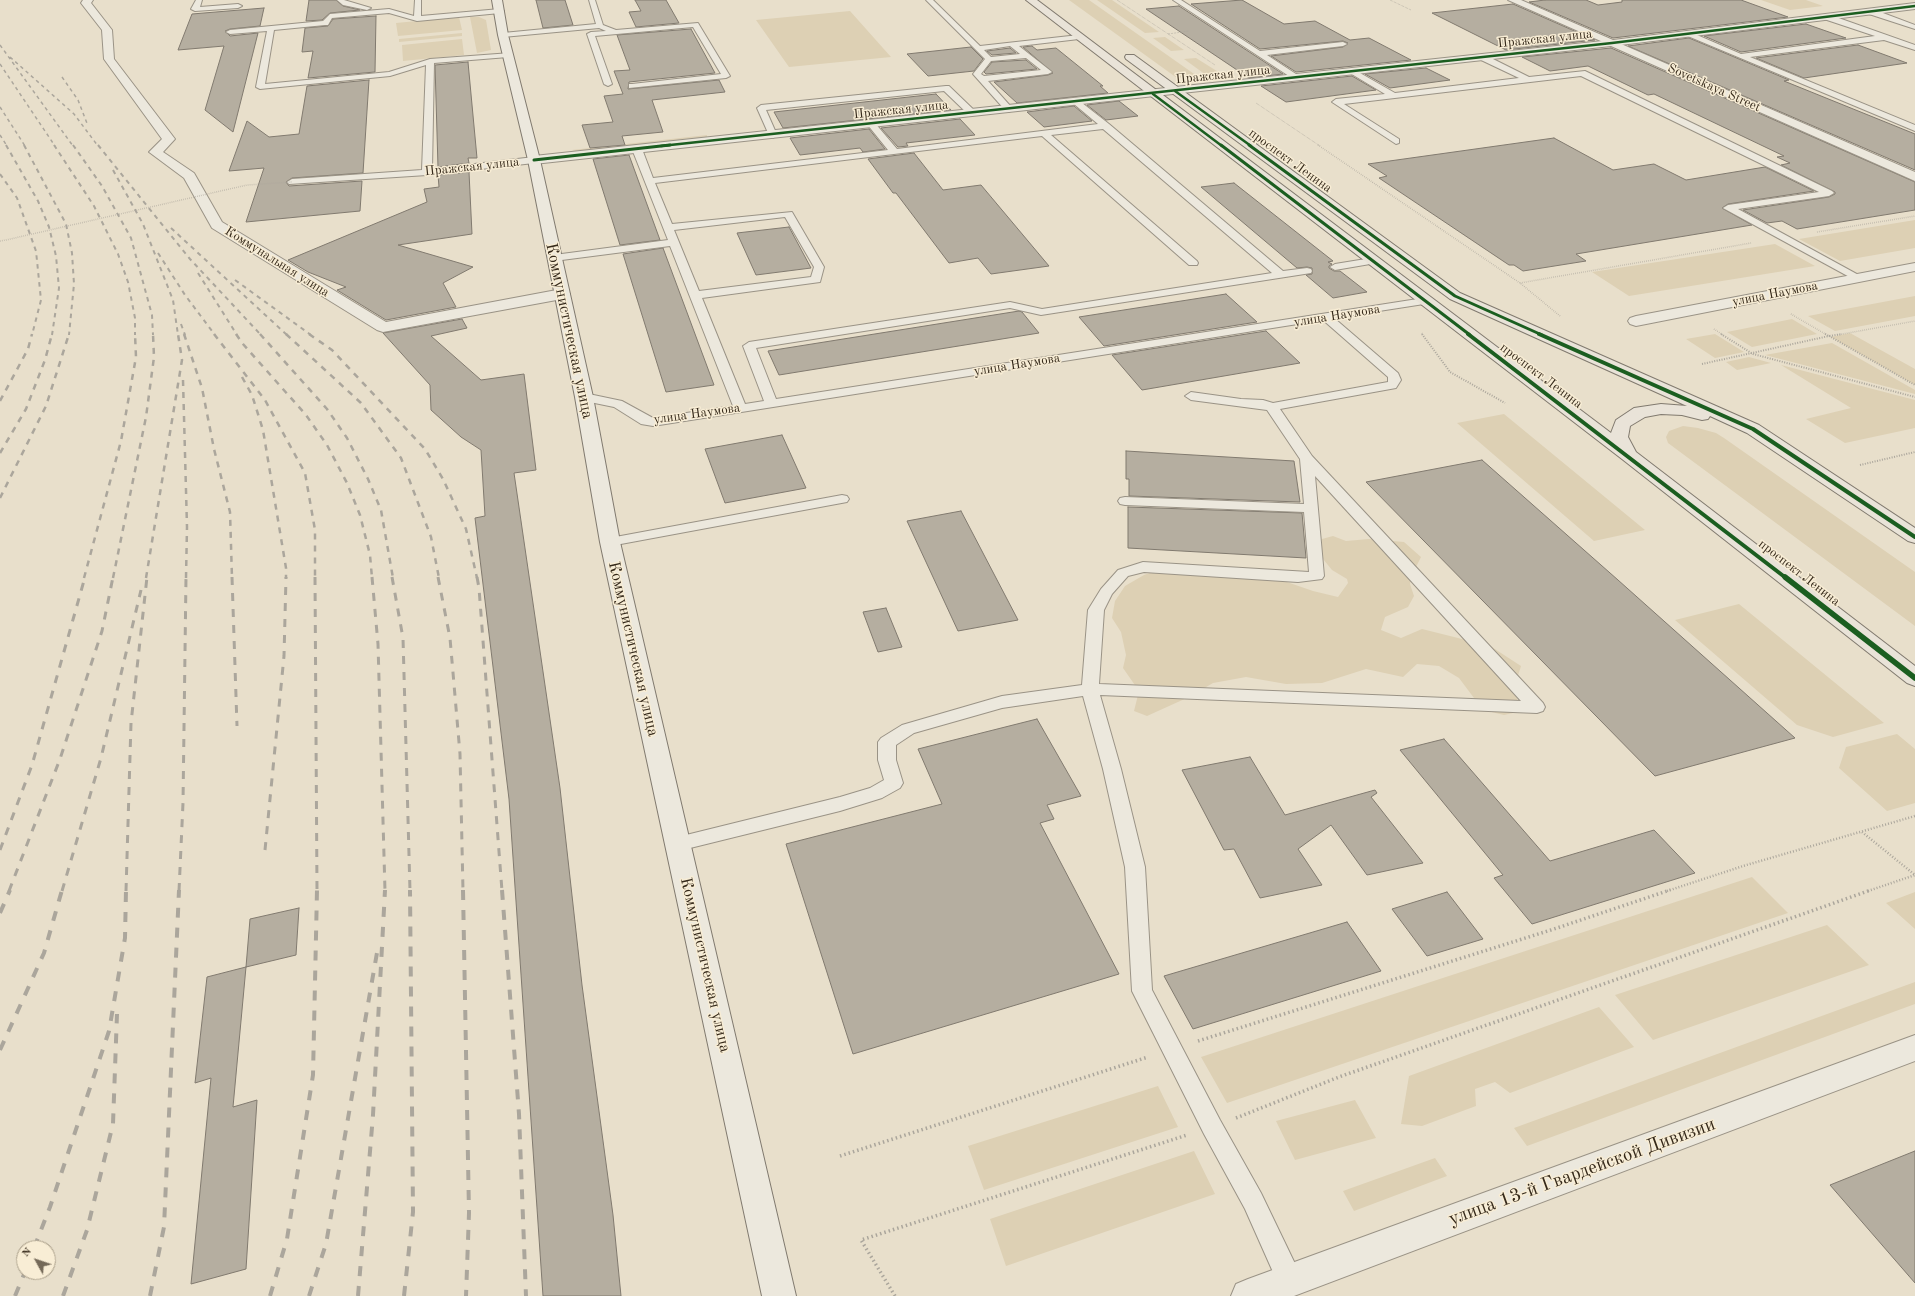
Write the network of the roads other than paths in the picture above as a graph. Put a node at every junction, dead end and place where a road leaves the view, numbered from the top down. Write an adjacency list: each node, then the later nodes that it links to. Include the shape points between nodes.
1 (88, 0): 75 (street, Коммунальная улица, via 86,3 107,30 109,60 169,139 155,152 189,176 217,225 382,327)
2 (199, 0): 12 (lane, via 195,10)
3 (340, 0): 14 (lane, via 359,7)
4 (418, 0): 18 (lane)
5 (497, 0): 15 (street, Коммунистическая улица)
6 (592, 0): 19 (lane)
7 (929, 0): 31 (lane)
8 (1031, 0): 24 (main road, проспект Ленина)
9 (1176, 0): 34 (lane)
10 (1513, 0): 27 (street, Sovetskaya Street)
11 (1851, 5): 16 (street)
12 (238, 6)
13 (1915, 6): 16 (street, Пражская улица)
14 (389, 11): 18 (lane); 21 (lane, via 330,16 325,23)
15 (500, 11): 18 (lane); 30 (street, Коммунистическая улица)
16 (1872, 12): 17 (street, Пражская улица); 20 (lane)
17 (1827, 17): 23 (street, Пражская улица); 25 (lane)
18 (417, 19)
19 (600, 26): 22 (lane); 30 (lane)
20 (1915, 26)
21 (271, 28): 26 (lane, via 231,29); 39 (lane, via 260,87 390,74)
22 (615, 32): 44 (lane, via 591,34); 45 (lane, via 695,25 726,76)
23 (1687, 34): 27 (street, Пражская улица); 36 (lane)
24 (1079, 37): 28 (lane); 47 (main road, проспект Ленина)
25 (1886, 37): 32 (lane); 36 (lane)
26 (228, 42)
27 (1612, 43): 37 (street, Пражская улица); 62 (street, Sovetskaya Street)
28 (1012, 44): 31 (lane); 35 (lane)
29 (1343, 44): 34 (lane)
30 (505, 45): 39 (lane); 60 (street, Коммунистическая улица)
31 (978, 48): 38 (lane)
32 (1915, 48)
33 (1121, 51): 46 (main road, проспект Ленина)
34 (1258, 52): 41 (lane)
35 (1026, 56): 38 (lane); 42 (lane, via 1048,72)
36 (1740, 56): 54 (lane)
37 (1482, 57): 40 (street, Пражская улица); 43 (lane)
38 (989, 59): 42 (lane, via 977,74)
39 (430, 61): 61 (lane)
40 (1353, 72): 41 (street, Пражская улица); 48 (lane)
41 (1298, 78): 46 (street, Пражская улица)
42 (982, 79): 50 (lane)
43 (1527, 79): 48 (lane); 74 (lane, via 1582,73 1829,193 1728,208)
44 (608, 84)
45 (632, 86)
46 (1175, 90): 47 (street, Пражская улица); 77 (main road, проспект Ленина)
47 (1153, 94): 49 (street, Пражская улица); 68 (main road, проспект Ленина)
48 (1393, 95): 57 (lane, via 1336,102)
49 (1077, 102): 50 (street, Пражская улица); 53 (lane)
50 (1010, 109): 51 (street, Пражская улица)
51 (972, 113): 52 (street, Пражская улица); 56 (lane, via 946,88 761,108)
52 (871, 124): 56 (street, Пражская улица); 59 (lane)
53 (1106, 126): 55 (lane); 73 (lane)
54 (1915, 128)
55 (1043, 133): 59 (lane); 69 (lane)
56 (773, 135): 58 (street, Пражская улица)
57 (1396, 141)
58 (637, 149): 60 (street, Пражская улица); 63 (lane)
59 (894, 151): 63 (lane)
60 (534, 160): 61 (lane, Пражская улица); 67 (street, Коммунистическая улица)
61 (427, 172): 64 (lane, Пражская улица)
62 (1915, 177)
63 (650, 181): 65 (lane)
64 (292, 182)
65 (668, 228): 66 (lane); 76 (lane, via 788,214 819,267 816,280)
66 (674, 242): 67 (lane); 76 (lane)
67 (554, 258): 75 (street, Коммунистическая улица)
68 (1372, 261): 70 (lane); 78 (main road, проспект Ленина)
69 (1193, 263)
70 (1335, 267)
71 (1915, 267): 74 (street, улица Наумова)
72 (1307, 271): 73 (lane)
73 (1281, 275): 83 (lane, via 1041,312 1010,305 749,346)
74 (1859, 278): 80 (street, улица Наумова)
75 (562, 294): 82 (street, Коммунистическая улица)
76 (695, 295): 85 (lane)
77 (1454, 296): 78 (main road, улица Наумова); 86 (main road, проспект Ленина)
78 (1424, 302): 79 (lane, улица Наумова); 87 (main road, проспект Ленина)
79 (1327, 318): 83 (lane, улица Наумова); 84 (lane, via 1394,376 1392,385)
80 (1636, 321)
81 (1191, 396): 84 (lane)
82 (584, 397): 85 (lane, улица Наумова, via 618,404 646,421 653,422); 93 (street, Коммунистическая улица)
83 (771, 403): 85 (lane, улица Наумова)
84 (1272, 407): 88 (lane)
85 (740, 408)
86 (1753, 429): 87 (main road, via 1682,410 1640,412 1622,424 1619,437); 92 (main road, проспект Ленина)
87 (1628, 455): 94 (main road, проспект Ленина)
88 (1307, 459): 91 (lane); 97 (lane, via 1537,708)
89 (842, 499): 93 (lane)
90 (1125, 501): 91 (lane)
91 (1311, 508): 97 (lane, via 1317,576 1143,567 1123,573 1106,592 1096,610)
92 (1915, 537)
93 (610, 542): 98 (street, Коммунистическая улица)
94 (1870, 642): 95 (main road); 96 (main road, проспект Ленина)
95 (1915, 664)
96 (1915, 678)
97 (1090, 689): 98 (lane, via 1002,702 908,729 887,742 887,760 894,783 876,793); 100 (lane, via 1135,867 1142,991 1253,1201)
98 (678, 844): 101 (street, Коммунистическая улица)
99 (1915, 1048): 100 (street, улица 13-й Гвардейской Дивизии)
100 (1290, 1281): 102 (street, улица 13-й Гвардейской Дивизии)
101 (779, 1296)
102 (1248, 1296)

